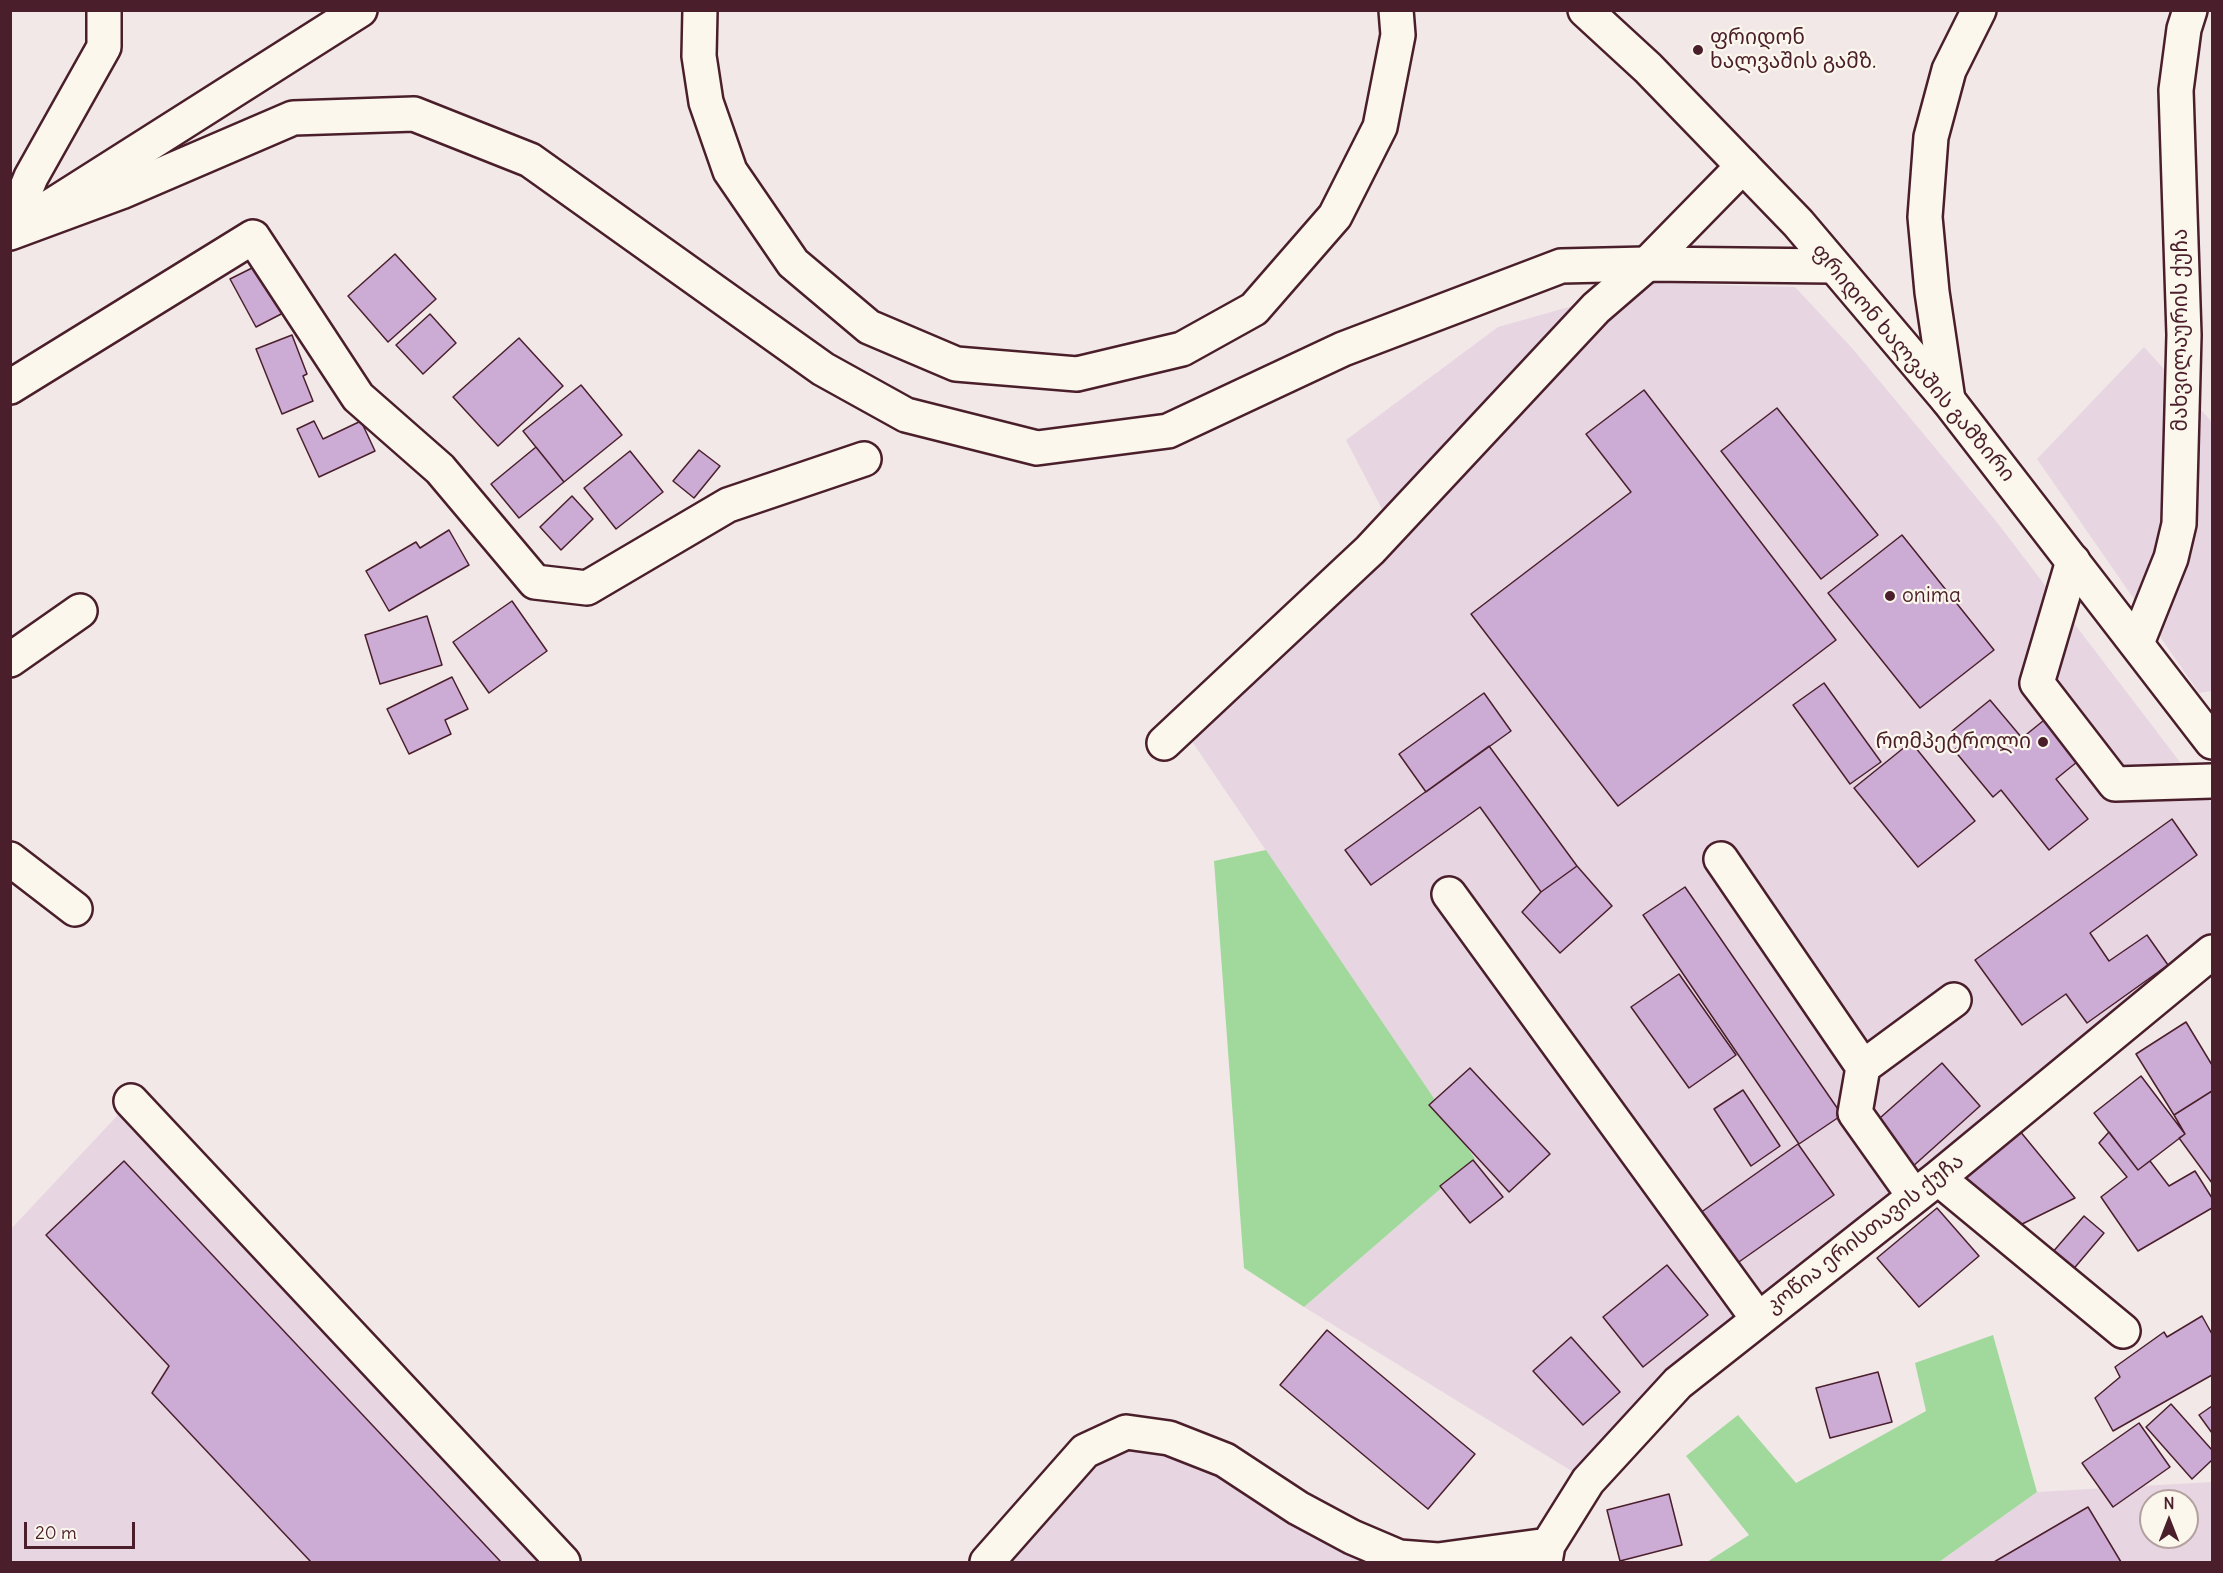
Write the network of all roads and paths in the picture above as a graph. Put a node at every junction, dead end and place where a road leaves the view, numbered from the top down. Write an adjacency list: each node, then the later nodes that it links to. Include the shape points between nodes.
1 (104, 10): 9 (main road, via 104,46 31,177)
2 (360, 10): 9 (main road)
3 (700, 10): 4 (main road, via 699,56 706,102 730,171 793,262 868,327 956,364 1077,374 1182,349 1254,309 1335,216 1380,127 1398,35)
4 (1396, 10)
5 (1586, 10): 8 (main road, ფრიდონ ხალვაშის გამზირი)
6 (1979, 10): 13 (main road, via 1949,70 1931,137 1925,218)
7 (2190, 10): 17 (main road, მახვილაურის ქუჩა, via 2176,90 2184,335 2179,524 2171,558)
8 (1743, 166): 10 (main road); 11 (main road, ფრიდონ ხალვაშის გამზირი)
9 (10, 231): 10 (main road, via 121,192 293,118 414,114 530,160 823,369 906,415 1037,448 1168,431 1343,349 1561,266)
10 (1647, 264): 11 (main road); 20 (main road, via 1596,308 1370,550)
11 (1833, 266): 13 (main road, ფრიდონ ხალვაშის გამზირი)
12 (10, 387): 14 (main road, via 253,237 358,396 440,469 535,582 587,588 728,504)
13 (1948, 400): 15 (main road, ფრიდონ ხალვაშის გამზირი)
14 (864, 459)
15 (2073, 561): 17 (main road, ფრიდონ ხალვაშის გამზირი); 21 (main road, via 2037,683 2115,784)
16 (80, 611): 18 (main road)
17 (2137, 643): 19 (main road, ფრიდონ ხალვაშის გამზირი)
18 (10, 660)
19 (2212, 742)
20 (1164, 743)
21 (2212, 781)
22 (10, 859): 25 (main road)
23 (1721, 860): 28 (main road)
24 (1449, 894): 31 (main road)
25 (75, 909)
26 (2212, 952): 30 (main road, კოწია ერისთავის ქუჩა)
27 (1954, 1000): 28 (main road)
28 (1863, 1067): 30 (main road, via 1855,1113)
29 (131, 1101): 34 (main road)
30 (1926, 1187): 31 (main road, კოწია ერისთავის ქუჩა); 32 (main road)
31 (1758, 1319): 33 (main road, კოწია ერისთავის ქუჩა, via 1678,1383 1588,1481)
32 (2123, 1331)
33 (1547, 1554): 35 (main road, კოწია ერისთავის ქუჩა, via 1438,1560 1399,1557 1298,1508 1225,1460 1169,1438 1126,1432 1085,1451)
34 (562, 1563)
35 (987, 1563)

